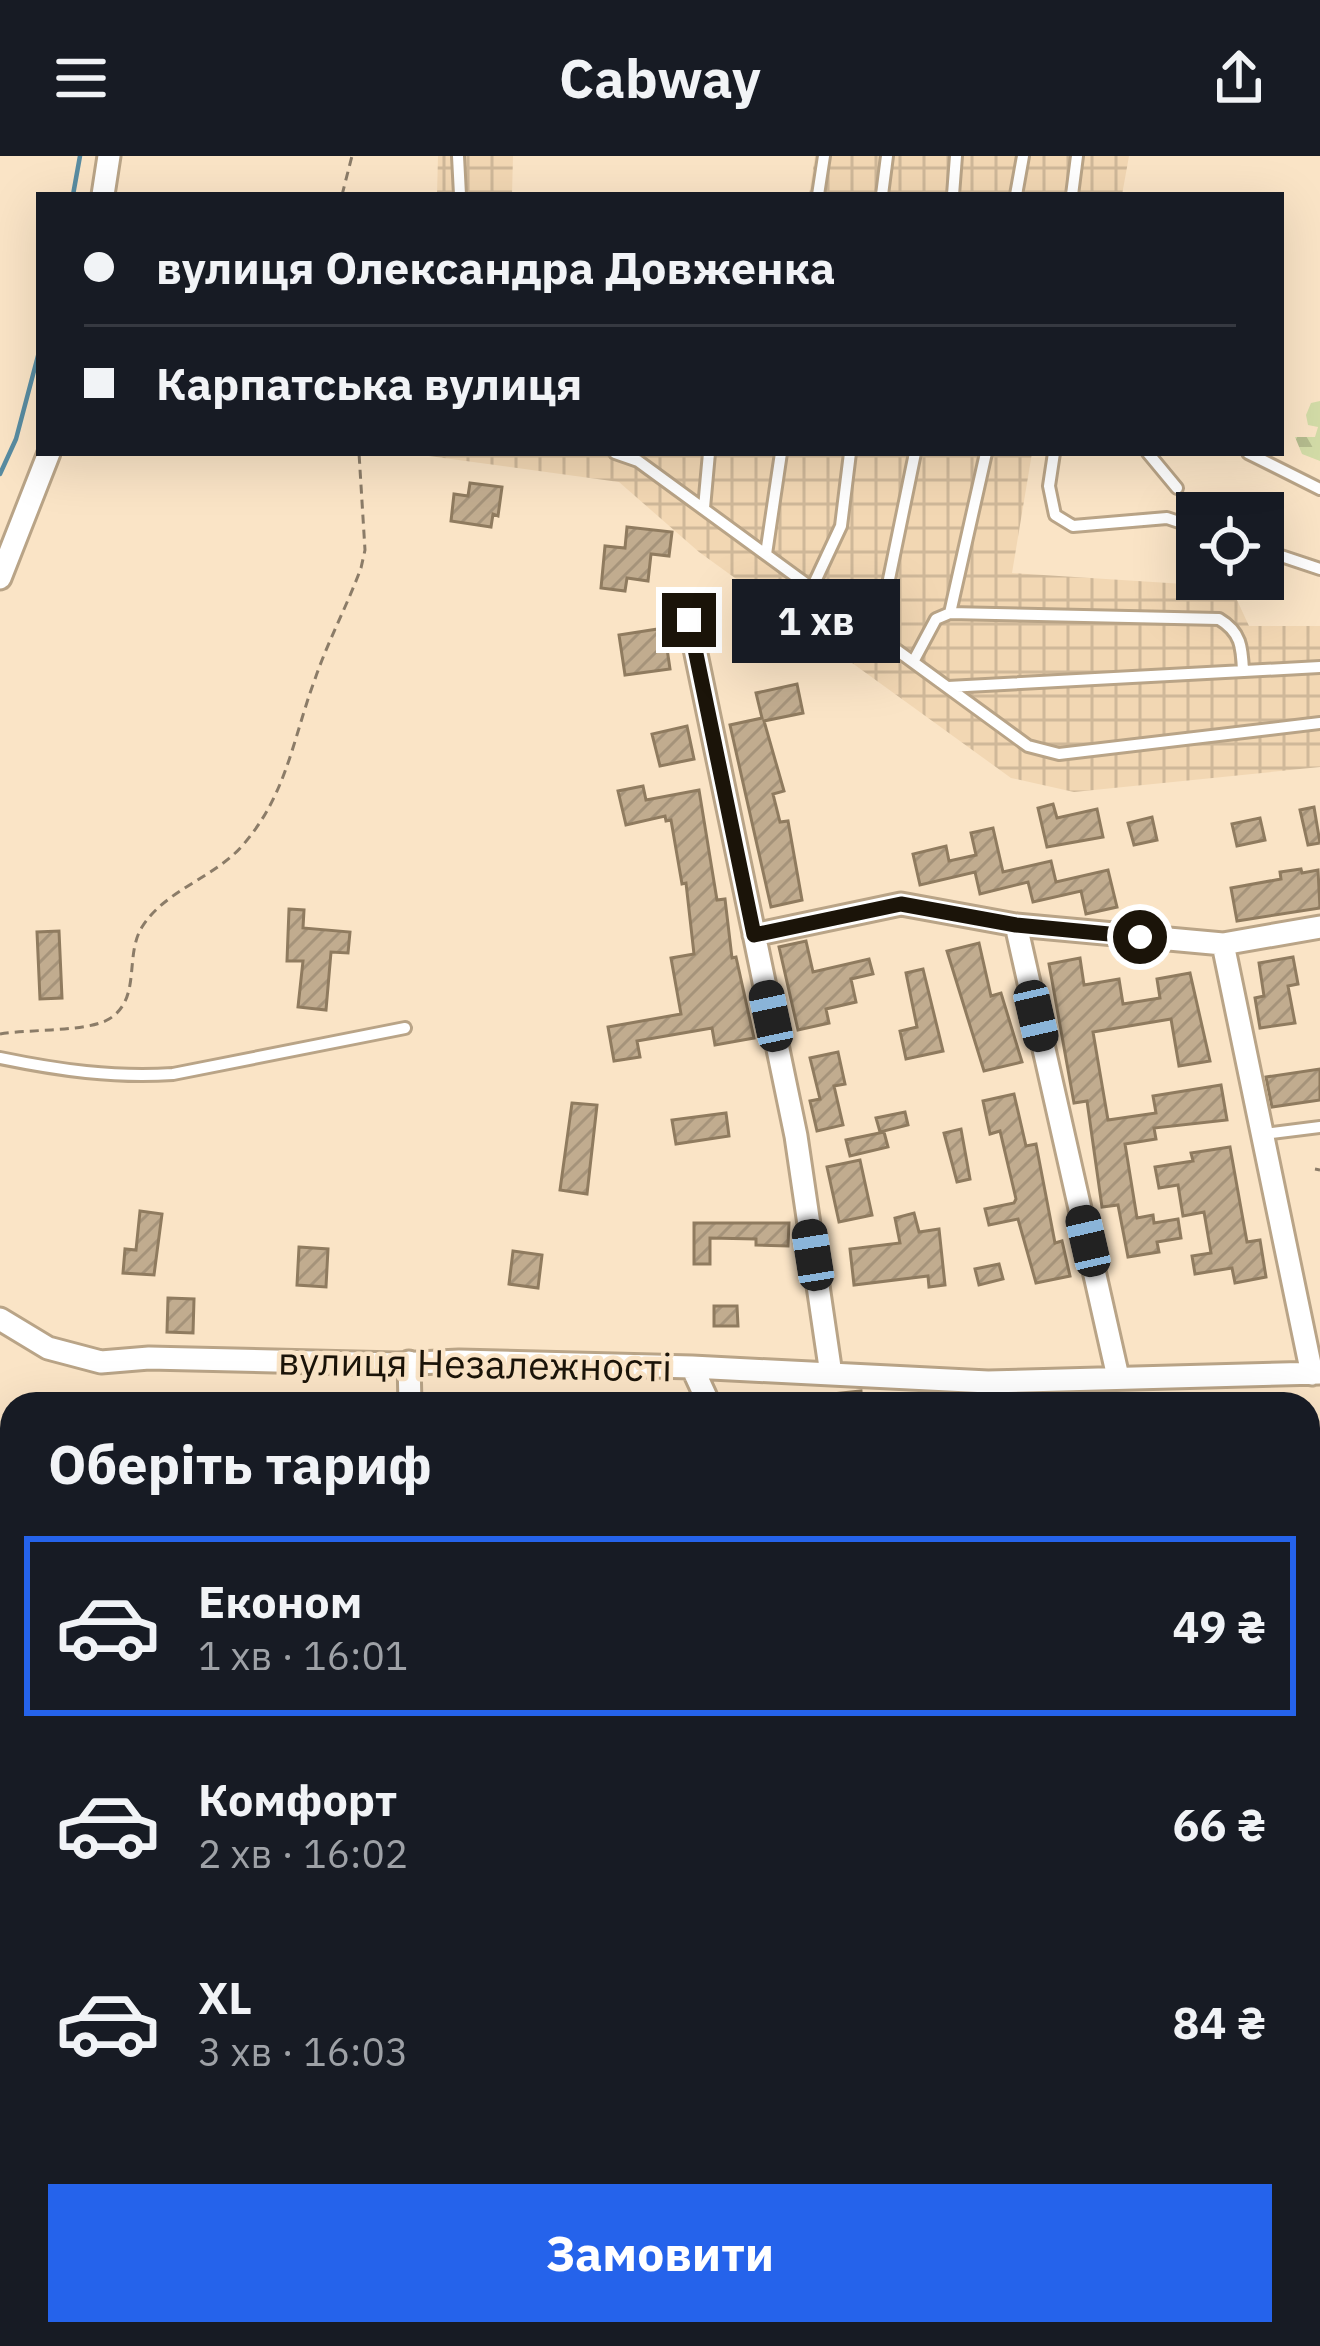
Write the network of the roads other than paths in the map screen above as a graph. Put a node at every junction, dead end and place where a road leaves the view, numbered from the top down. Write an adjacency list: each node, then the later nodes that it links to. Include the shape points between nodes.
1 (109, 156): 8 (street)
2 (458, 156): 9 (lane)
3 (824, 156): 10 (lane)
4 (887, 156): 11 (lane)
5 (956, 156): 12 (lane)
6 (1023, 156): 13 (lane)
7 (1077, 156): 14 (lane)
8 (103, 192)
9 (460, 192)
10 (818, 192)
11 (882, 192)
12 (953, 192)
13 (1017, 192)
14 (1072, 192)
15 (48, 456): 32 (street)
16 (709, 456): 27 (lane)
17 (781, 456): 29 (lane)
18 (850, 456): 33 (lane, via 842,526)
19 (914, 456): 36 (lane, via 887,589)
20 (985, 456): 34 (lane)
21 (1054, 456): 28 (lane, via 1055,515 1073,526)
22 (1150, 456): 25 (lane)
23 (1254, 456): 26 (lane)
24 (639, 457): 27 (lane)
25 (1177, 488)
26 (1320, 488)
27 (704, 508): 29 (lane)
28 (1176, 521)
29 (766, 554): 33 (lane)
30 (1284, 557): 31 (lane)
31 (1320, 569)
32 (0, 578)
33 (812, 588): 36 (lane)
34 (950, 613): 37 (lane, via 936,619); 39 (lane, via 1219,620 1242,645)
35 (689, 620): 44 (street)
36 (868, 629): 37 (lane)
37 (914, 662): 40 (lane)
38 (1320, 668): 39 (lane)
39 (1243, 671): 40 (lane)
40 (948, 687): 41 (lane, via 1028,746 1059,754)
41 (1320, 723)
42 (1016, 925): 44 (street, via 901,904); 45 (street); 55 (street)
43 (1320, 927): 45 (street)
44 (754, 935): 53 (street, via 796,1136)
45 (1223, 944): 49 (street)
46 (405, 1028): 47 (lane, via 173,1074 82,1072)
47 (0, 1058)
48 (1320, 1126): 49 (lane)
49 (1262, 1134): 54 (street)
50 (0, 1319): 51 (street, вулиця Незалежності, via 48,1348 101,1362)
51 (410, 1362): 52 (street, вулиця Незалежності); 56 (street)
52 (692, 1367): 53 (street, вулиця Незалежності); 57 (street)
53 (831, 1374): 58 (street, вулиця Незалежності)
54 (1316, 1374): 55 (street, вулиця Незалежності)
55 (1118, 1377): 59 (street, вулиця Незалежності)
56 (410, 1392)
57 (703, 1392)
58 (982, 1392)
59 (998, 1392)

